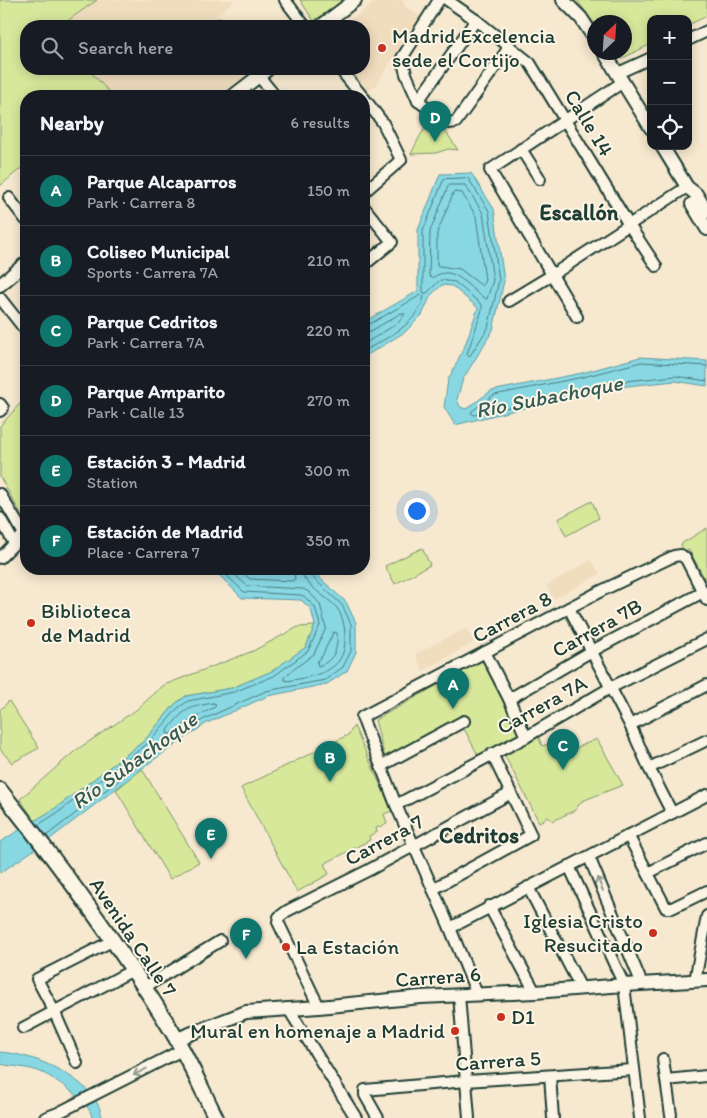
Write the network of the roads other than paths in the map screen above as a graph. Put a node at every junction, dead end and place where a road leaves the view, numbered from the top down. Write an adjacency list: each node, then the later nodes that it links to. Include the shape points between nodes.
1 (285, 0): 6 (street)
2 (355, 0): 7 (street)
3 (439, 0): 22 (street, via 402,58)
4 (447, 0): 8 (street, Calle 14)
5 (563, 0): 9 (street)
6 (300, 20)
7 (329, 20)
8 (476, 20): 12 (street, Calle 14); 22 (street)
9 (587, 27)
10 (707, 31): 11 (street)
11 (692, 38)
12 (510, 46): 22 (street, via 456,122 449,123); 24 (street, Calle 14, via 530,63)
13 (609, 60): 18 (street)
14 (648, 60): 18 (street)
15 (256, 75): 19 (street)
16 (262, 75): 20 (street)
17 (345, 75): 21 (street)
18 (620, 78): 24 (street); 25 (street)
19 (239, 90)
20 (271, 90)
21 (357, 90)
22 (418, 101)
23 (370, 106): 29 (street, via 383,123 401,160)
24 (566, 120): 26 (street); 35 (street, Calle 14)
25 (647, 122)
26 (521, 149): 28 (street); 40 (street, via 490,170)
27 (664, 150): 30 (street)
28 (540, 180)
29 (370, 187)
30 (687, 187): 33 (street, via 696,194); 35 (street); 36 (street)
31 (9, 198): 32 (street)
32 (20, 212)
33 (707, 212)
34 (370, 214): 37 (street, via 392,242)
35 (629, 225): 38 (street, Calle 14); 40 (street)
36 (707, 229)
37 (370, 260)
38 (656, 266)
39 (20, 269): 41 (street)
40 (552, 275): 43 (street); 44 (street)
41 (0, 284)
42 (0, 298): 45 (street)
43 (509, 301)
44 (577, 317)
45 (20, 323)
46 (0, 494): 48 (street)
47 (0, 518): 50 (street)
48 (20, 527)
49 (20, 538): 50 (street)
50 (14, 543): 51 (street)
51 (0, 558)
52 (705, 596): 53 (street, Carrera 8, via 686,559 680,555); 55 (street, Carrera 7B)
53 (569, 608): 55 (street); 56 (street, Carrera 8)
54 (707, 638): 58 (street, Carrera 7A)
55 (592, 651): 58 (street); 59 (street, Carrera 7B)
56 (485, 652): 59 (street); 65 (street, Carrera 8, via 362,716)
57 (707, 686): 61 (street)
58 (610, 688): 61 (street); 62 (street, Carrera 7A)
59 (509, 699): 62 (street)
60 (464, 721): 65 (street)
61 (630, 725): 66 (street)
62 (526, 737): 64 (street, Carrera 7A)
63 (707, 740): 66 (street)
64 (492, 754): 68 (street); 70 (street, Carrera 7A)
65 (381, 766): 70 (street)
66 (649, 768): 71 (street)
67 (0, 790): 84 (main road, Avenida Calle 7)
68 (510, 793): 74 (street, Carrera 7); 79 (street, via 531,835)
69 (707, 795): 71 (street)
70 (396, 805): 74 (street)
71 (672, 813): 72 (street)
72 (628, 835): 75 (street); 77 (street)
73 (707, 842): 77 (street)
74 (415, 845): 79 (street); 95 (street, Carrera 7, via 279,917 278,922)
75 (589, 857): 76 (street); 89 (street, one-way to 75)
76 (570, 866): 78 (street); 88 (street)
77 (648, 873): 80 (street, via 669,909)
78 (528, 887): 81 (street); 91 (street)
79 (433, 889): 83 (street)
80 (707, 891)
81 (489, 906): 83 (street); 92 (street)
82 (707, 916): 87 (street)
83 (450, 928): 93 (street)
84 (112, 940): 86 (main road, Avenida Calle 7); 97 (street, via 37,979)
85 (220, 941): 90 (street)
86 (133, 970): 90 (main road, Avenida Calle 7); 97 (street)
87 (701, 981): 89 (street, Carrera 6)
88 (624, 984): 89 (street, Carrera 6); 91 (street, Carrera 6); 102 (street)
89 (642, 984)
90 (145, 987): 99 (main road, Avenida Calle 7)
91 (581, 988): 92 (street, Carrera 6)
92 (535, 992): 93 (street, Carrera 6)
93 (477, 994): 94 (street, Carrera 6)
94 (459, 995): 95 (street, Carrera 6); 106 (street)
95 (319, 1007): 96 (street, Carrera 6)
96 (288, 1008): 99 (street, Carrera 6, via 246,1012); 111 (street)
97 (54, 1011): 98 (street); 101 (street)
98 (23, 1028)
99 (179, 1045): 107 (street, Carrera 6, one-way to 107); 110 (main road, Avenida Calle 7)
100 (663, 1059): 105 (street)
101 (77, 1063)
102 (633, 1070): 103 (street, Carrera 5); 115 (street)
103 (550, 1076): 106 (street, Carrera 5); 114 (street)
104 (707, 1076): 105 (street)
105 (666, 1080): 108 (street)
106 (466, 1081): 112 (street, Carrera 5, via 365,1090); 113 (street)
107 (59, 1115): 109 (street, Carrera 6)
108 (671, 1115)
109 (45, 1118)
110 (216, 1118)
111 (356, 1118)
112 (378, 1118)
113 (469, 1118)
114 (553, 1118)
115 (640, 1118)

